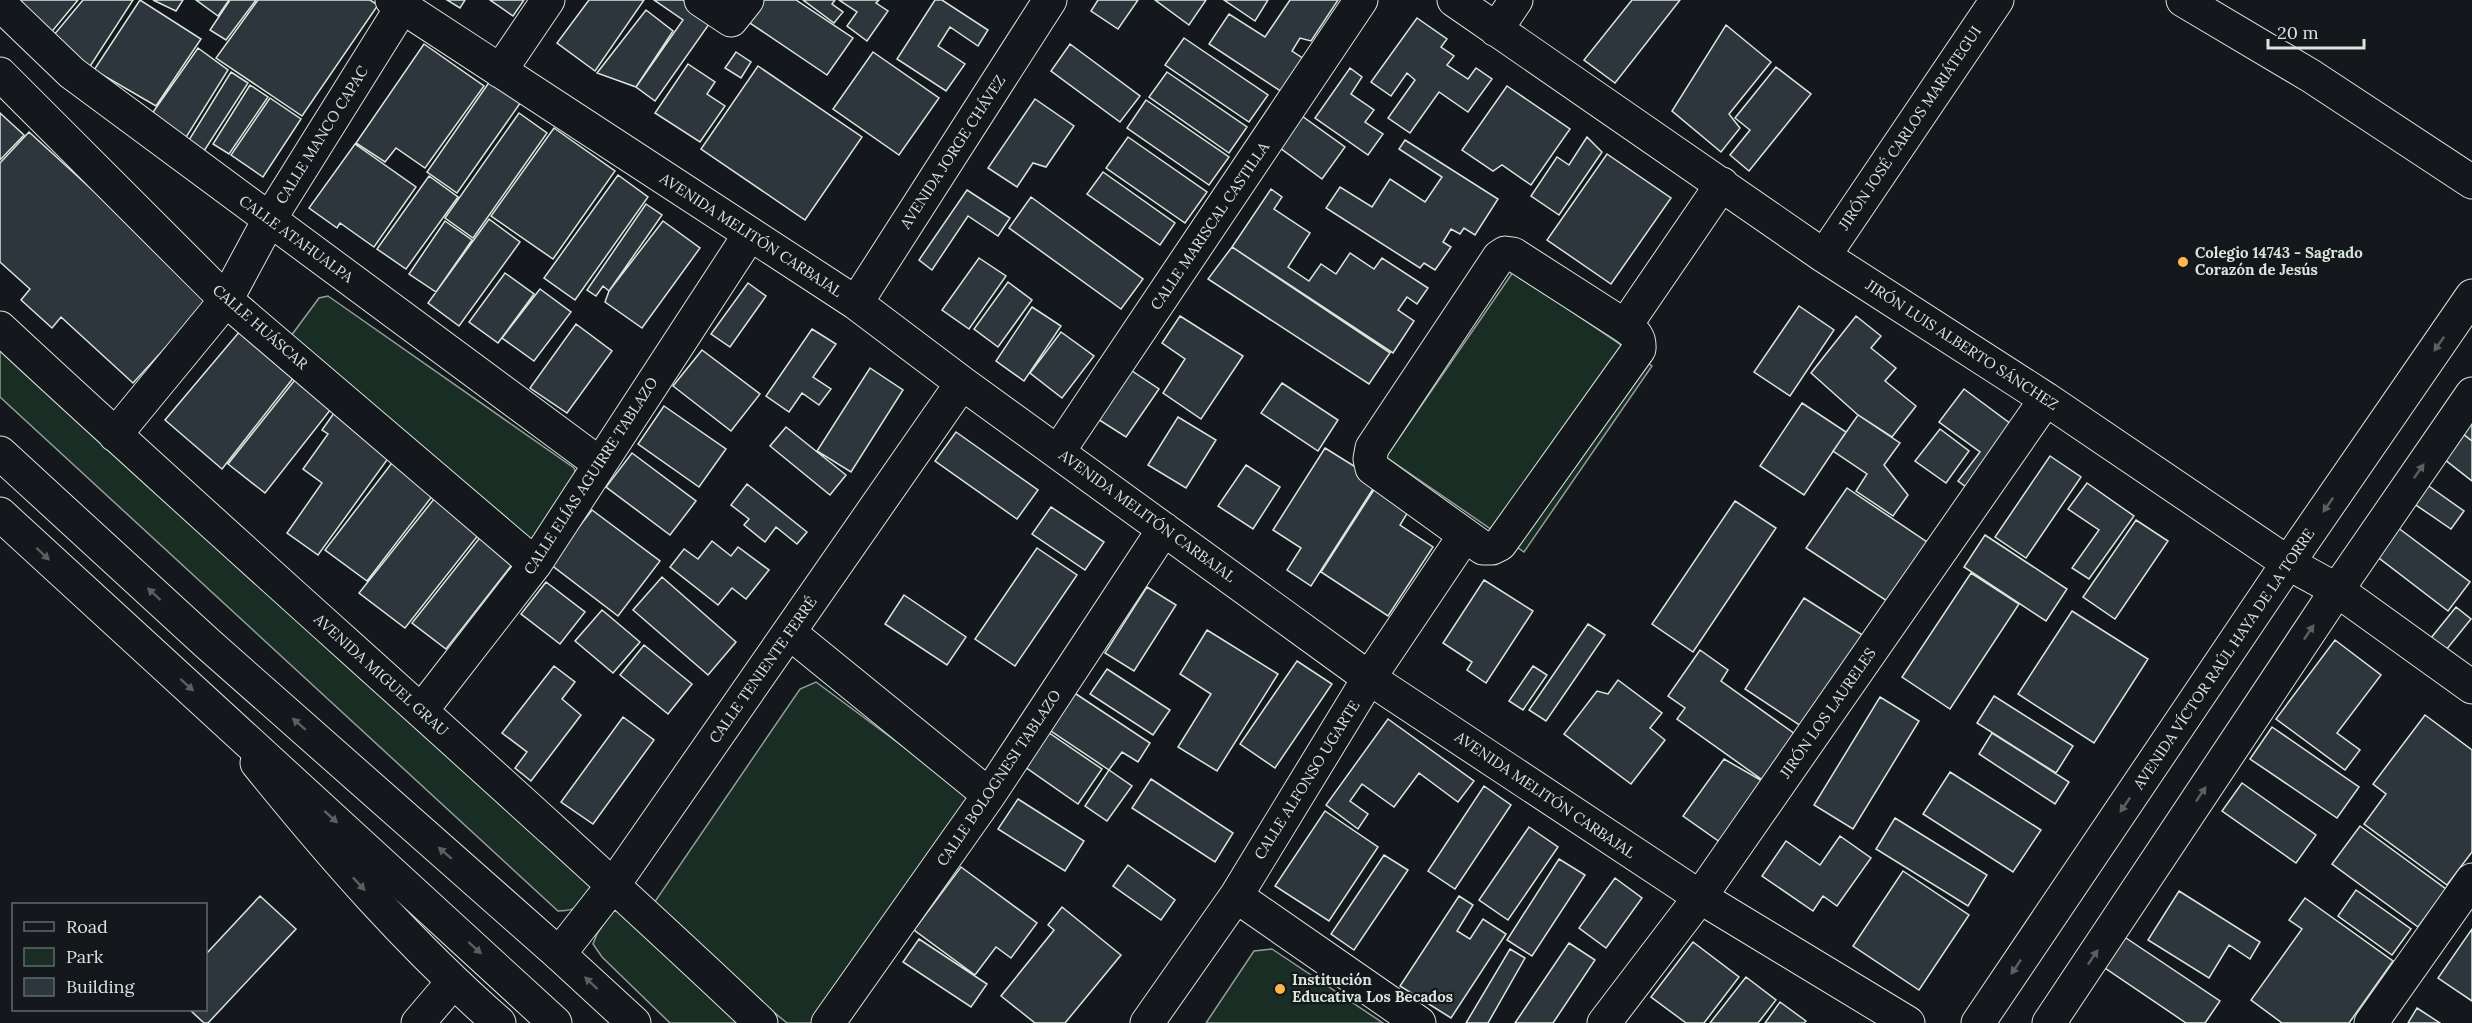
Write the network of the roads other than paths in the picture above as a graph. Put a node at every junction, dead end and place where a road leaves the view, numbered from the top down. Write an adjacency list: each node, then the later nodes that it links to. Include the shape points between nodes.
1 (548, 0): 13 (main road)
2 (701, 0): 3 (main road, via 731,20)
3 (747, 0)
4 (1050, 0): 22 (main road, AVENIDA JORGE CHÁVEZ)
5 (1361, 0): 29 (main road, CALLE MARISCAL CASTILLA)
6 (1454, 0): 12 (main road, JIRÓN LUIS ALBERTO SÁNCHEZ)
7 (1516, 0): 12 (main road)
8 (1997, 0): 19 (main road, JIRÓN JOSÉ CARLOS MARIÁTEGUI)
9 (2183, 0): 15 (main road, via 2311,76)
10 (0, 4): 17 (main road, CALLE ATAHUALPA, via 72,73)
11 (397, 4): 13 (main road, AVENIDA MELITÓN CARBAJAL); 17 (main road, CALLE MANCO CAPAC)
12 (1496, 30): 16 (main road, JIRÓN LUIS ALBERTO SÁNCHEZ)
13 (500, 71): 18 (main road, AVENIDA MELITÓN CARBAJAL)
14 (0, 74): 21 (main road, CALLE HUÁSCAR)
15 (2472, 182)
16 (1722, 184): 19 (main road, JIRÓN LUIS ALBERTO SÁNCHEZ); 23 (main road)
17 (269, 220): 21 (main road, CALLE MANCO CAPAC); 31 (main road, CALLE ATAHUALPA)
18 (750, 234): 22 (main road, AVENIDA MELITÓN CARBAJAL); 31 (main road, CALLE ELÍAS AGUIRRE TABLAZO)
19 (1824, 256): 27 (main road, JIRÓN LUIS ALBERTO SÁNCHEZ)
20 (2472, 296): 35 (main road, AVENIDA VÍCTOR RAÚL HAYA DE LA TORRE, one-way to 35)
21 (226, 300): 28 (main road, CALLE MANCO CAPAC); 36 (main road, CALLE HUÁSCAR)
22 (856, 303): 25 (main road, AVENIDA MELITÓN CARBAJAL)
23 (1625, 326): 34 (main road, via 1638,336 1639,349 1500,544 1483,548); 34 (main road, via 1514,254 1499,257 1372,448 1370,459 1372,468)
24 (0, 328): 28 (main road, AVENIDA MIGUEL GRAU)
25 (962, 383): 29 (main road, AVENIDA MELITÓN CARBAJAL); 38 (main road, CALLE TENIENTE FERRÉ)
26 (2472, 394): 37 (main road, one-way to 26)
27 (2046, 399): 35 (main road, JIRÓN LUIS ALBERTO SÁNCHEZ); 47 (main road, JIRÓN LOS LAURELES)
28 (116, 435): 42 (main road, AVENIDA MIGUEL GRAU)
29 (1058, 452): 33 (main road, AVENIDA MELITÓN CARBAJAL)
30 (0, 453): 48 (main road, one-way to 30, via 207,643)
31 (600, 464): 36 (main road, CALLE ELÍAS AGUIRRE TABLAZO)
32 (0, 514): 41 (main road, one-way to 41)
33 (1164, 529): 39 (main road, AVENIDA MELITÓN CARBAJAL); 43 (main road, CALLE BOLOGNESI TABLAZO)
34 (1465, 535): 39 (main road, CALLE ALFONSO UGARTE)
35 (2288, 563): 37 (main road, JIRÓN LUIS ALBERTO SÁNCHEZ); 60 (main road, AVENIDA VÍCTOR RAÚL HAYA DE LA TORRE, one-way to 60)
36 (535, 564): 42 (main road, CALLE ELÍAS AGUIRRE TABLAZO)
37 (2337, 590): 40 (main road, JIRÓN LUIS ALBERTO SÁNCHEZ); 61 (main road, one-way to 37)
38 (790, 633): 43 (main road); 45 (main road, CALLE TENIENTE FERRÉ)
39 (1370, 678): 46 (main road, CALLE ALFONSO UGARTE); 47 (main road, AVENIDA MELITÓN CARBAJAL)
40 (2472, 687)
41 (214, 710): 49 (main road, one-way to 49, via 326,848); 52 (main road, one-way to 52)
42 (421, 711): 45 (main road, AVENIDA MIGUEL GRAU)
43 (989, 795): 55 (main road, CALLE BOLOGNESI TABLAZO)
44 (2472, 880): 62 (main road)
45 (614, 884): 48 (main road, CALLE TENIENTE FERRÉ); 54 (main road, AVENIDA MIGUEL GRAU)
46 (1236, 896): 56 (main road, CALLE ALFONSO UGARTE); 57 (main road)
47 (1700, 897): 58 (main road, JIRÓN LOS LAURELES); 59 (main road, AVENIDA MELITÓN CARBAJAL)
48 (559, 954): 53 (main road, one-way to 48)
49 (453, 982): 50 (main road); 51 (main road)
50 (418, 1023)
51 (499, 1023)
52 (555, 1023)
53 (634, 1023)
54 (761, 1023)
55 (828, 1023)
56 (1148, 1023)
57 (1419, 1023)
58 (1604, 1023)
59 (1908, 1023)
60 (1978, 1023)
61 (2049, 1023)
62 (2371, 1023)

